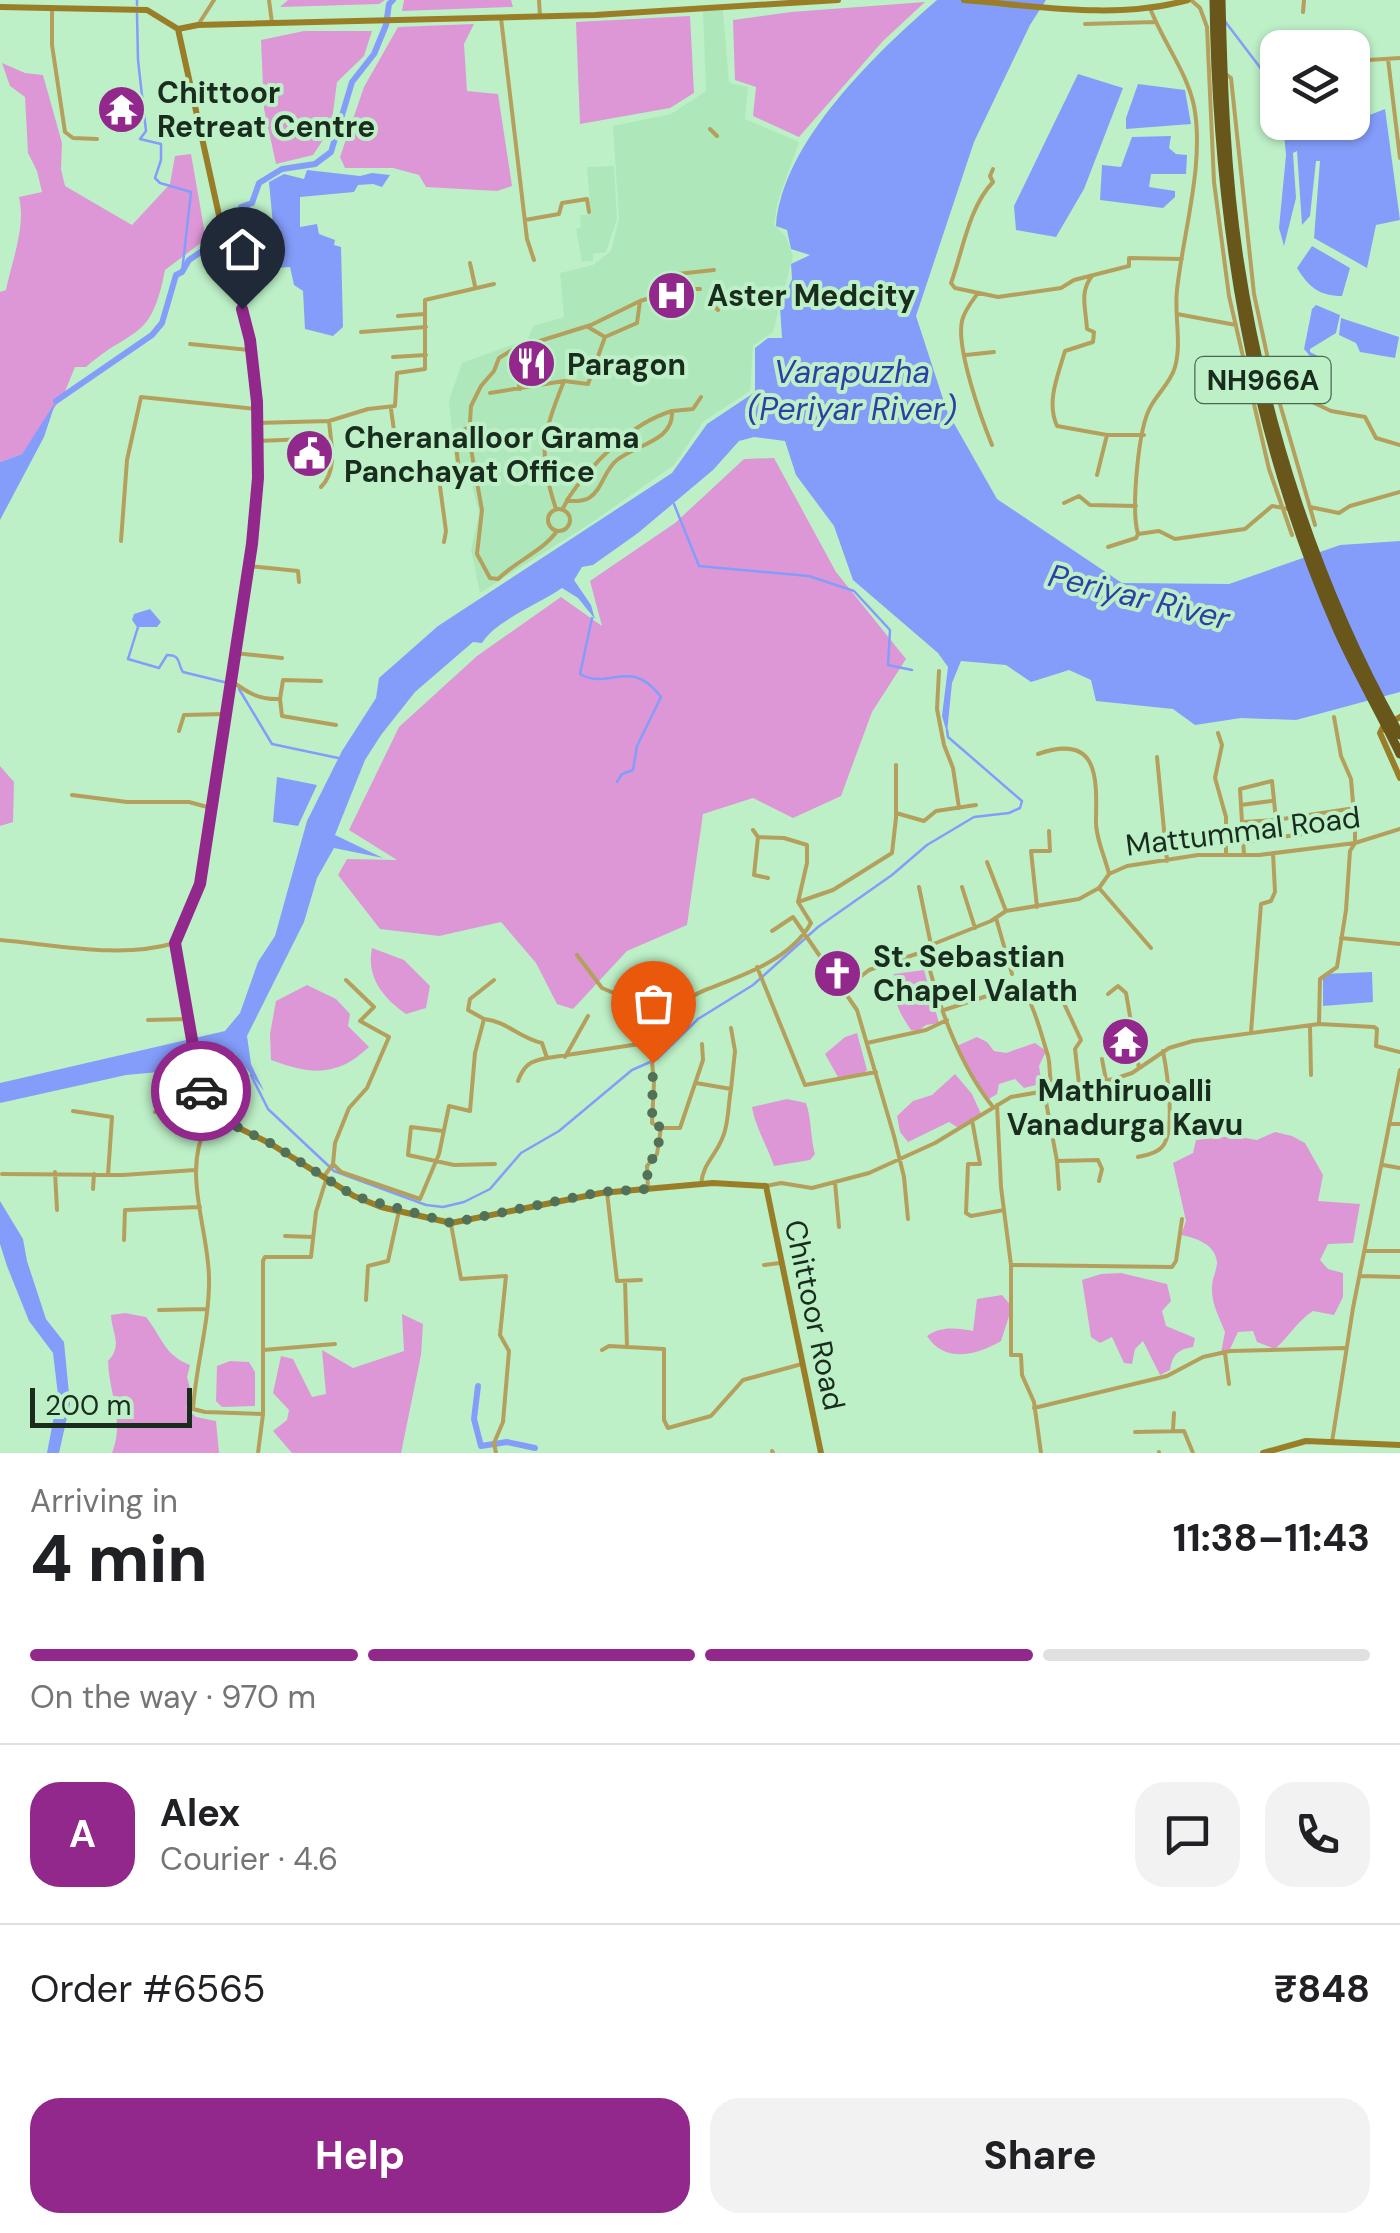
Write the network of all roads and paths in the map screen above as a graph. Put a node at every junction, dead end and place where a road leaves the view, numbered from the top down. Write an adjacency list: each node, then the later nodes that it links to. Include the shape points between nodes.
1 (214, 0): 19 (street)
2 (269, 0): 17 (street)
3 (539, 0): 14 (street)
4 (838, 0): 14 (main road)
5 (964, 0): 12 (main road)
6 (1190, 0): 12 (main road); 24 (street, via 1206,19)
7 (1218, 0): 31 (highway, NH966A, via 1216,97)
8 (1304, 0): 13 (street)
9 (148, 6): 11 (main road); 20 (main road)
10 (0, 7): 11 (main road)
11 (52, 8): 27 (street, via 65,132)
12 (1150, 8): 16 (street)
13 (1303, 12)
14 (540, 17): 15 (main road)
15 (500, 18): 17 (main road); 32 (street)
16 (1155, 22): 18 (street); 34 (street, via 1190,88 1195,112)
17 (272, 24): 19 (main road)
18 (1085, 24)
19 (198, 25): 20 (main road)
20 (178, 29): 53 (main road)
21 (1400, 58): 22 (street)
22 (1388, 59): 23 (street); 28 (street)
23 (1370, 60)
24 (1208, 69): 47 (street, via 1214,182); 64 (street, via 1231,78 1252,279)
25 (710, 129): 26 (street)
26 (717, 136)
27 (97, 139)
28 (1400, 158)
29 (993, 169): 42 (street, via 994,182 984,192 951,282)
30 (588, 212): 32 (street, via 587,199 562,203 559,214)
31 (1230, 215): 61 (highway, NH966A); 64 (highway, NH966A, via 1246,302)
32 (525, 220): 33 (street)
33 (534, 260)
34 (1182, 260): 38 (street, via 1129,258 1129,266); 45 (street)
35 (470, 263): 40 (street)
36 (714, 270): 37 (street)
37 (659, 276)
38 (1092, 276): 42 (street, via 1061,288 998,297); 71 (street, via 1084,286 1092,342 1064,351 1053,417 1057,426)
39 (494, 284): 40 (street)
40 (475, 286): 44 (street, via 427,297)
41 (700, 288): 43 (street)
42 (978, 293): 57 (street, via 962,318)
43 (640, 301): 48 (street); 51 (street, via 636,323)
44 (426, 314): 46 (street); 49 (street)
45 (1177, 314): 47 (street); 72 (street, via 1174,368 1150,406)
46 (398, 316)
47 (1236, 325): 61 (street)
48 (587, 326): 51 (street); 54 (street)
49 (426, 327): 50 (street); 56 (street)
50 (361, 332)
51 (606, 337): 59 (street, via 588,384)
52 (190, 344): 53 (street)
53 (251, 350): 66 (main road)
54 (511, 351): 60 (street); 70 (street, via 480,386)
55 (994, 352): 57 (street)
56 (426, 355): 58 (street); 65 (street, via 425,369 398,373)
57 (966, 355): 75 (street)
58 (392, 357)
59 (564, 381): 60 (street); 86 (street, via 545,434 544,471)
60 (520, 389): 62 (street)
61 (1254, 389): 85 (street, via 1270,469); 93 (highway, NH966A)
62 (490, 393)
63 (701, 397): 67 (street, via 692,409)
64 (1275, 397): 76 (street, via 1306,399 1365,418 1376,438); 84 (street); 93 (highway, NH966A)
65 (391, 407): 68 (street); 77 (street, via 395,438 420,436)
66 (257, 408): 69 (main road); 91 (street, via 140,396)
67 (672, 411): 81 (street, via 619,444); 81 (street, via 666,433 608,467 596,493 585,501)
68 (329, 421): 69 (street); 79 (street, via 332,459)
69 (258, 423): 74 (main road)
70 (469, 428): 88 (street, via 482,510 478,554 490,578 498,579); 92 (street, via 455,435 458,463 439,479)
71 (1107, 435): 72 (street); 78 (street)
72 (1144, 435): 83 (street)
73 (306, 440): 74 (street)
74 (258, 441): 95 (main road)
75 (992, 445)
76 (1400, 445)
77 (420, 446)
78 (1097, 475)
79 (320, 486)
80 (1400, 492): 84 (street, via 1339,513)
81 (566, 500): 86 (street)
82 (1064, 503): 83 (street, via 1080,496 1090,505)
83 (1136, 506): 89 (street)
84 (1310, 507): 87 (street)
85 (1287, 509): 89 (street, via 1272,506 1245,528 1175,539 1159,531); 90 (street)
86 (559, 510): 88 (street, via 549,514 548,523); 88 (street, via 570,522)
87 (1316, 525)
88 (557, 532)
89 (1138, 534): 94 (street)
90 (1292, 535)
91 (121, 542)
92 (444, 542)
93 (1308, 542): 109 (highway, NH966A, via 1338,630)
94 (1108, 547)
95 (250, 566): 96 (street, via 298,571); 97 (main road)
96 (299, 582)
97 (234, 653): 98 (street); 101 (main road)
98 (282, 658)
99 (938, 671): 120 (street, via 937,709)
100 (321, 681): 102 (street, via 283,680)
101 (230, 684): 102 (street, via 252,696); 103 (main road)
102 (280, 699): 106 (street, via 282,716)
103 (226, 714): 107 (street, via 184,714); 119 (main road)
104 (1334, 717): 121 (street)
105 (1400, 718): 114 (main road, via 1380,732)
106 (336, 725)
107 (180, 731)
108 (1218, 733): 133 (street, via 1215,778 1226,817)
109 (1397, 734): 111 (highway, NH966A)
110 (1038, 754): 137 (street, via 1074,748 1090,760 1098,784 1095,824)
111 (1400, 754)
112 (1157, 758): 135 (street)
113 (896, 765): 122 (street)
114 (1400, 778)
115 (72, 795): 119 (street)
116 (1274, 801): 118 (street); 118 (street, via 1272,781 1240,789); 123 (street)
117 (976, 805): 120 (street)
118 (1242, 805): 124 (street)
119 (211, 808): 151 (main road, via 200,884)
120 (959, 808): 122 (street, via 936,811 924,821)
121 (1354, 808): 123 (street); 125 (street)
122 (896, 814): 142 (street, via 892,853 833,890)
123 (1276, 820): 124 (street)
124 (1243, 822): 130 (street)
125 (1356, 827): 130 (street); 131 (street)
126 (1400, 829): 131 (street, Mattummal Road)
127 (753, 830): 129 (street)
128 (1049, 832): 143 (street, via 1050,851 1032,851)
129 (758, 837): 138 (street, via 754,875); 142 (street, via 807,845)
130 (1244, 842): 134 (street)
131 (1354, 843): 132 (street, Mattummal Road); 149 (street)
132 (1273, 853): 134 (street, Mattummal Road); 176 (street, via 1275,892 1272,902 1261,904)
133 (1226, 856): 134 (street, Mattummal Road); 135 (street, Mattummal Road)
134 (1244, 856)
135 (1167, 861): 137 (street, Mattummal Road)
136 (987, 862): 144 (street)
137 (1109, 874): 141 (street, Mattummal Road)
138 (768, 878)
139 (962, 886): 146 (street)
140 (919, 887): 153 (street)
141 (1098, 888): 143 (street, Mattummal Road); 154 (street)
142 (798, 902): 148 (street, via 811,923)
143 (1037, 907): 144 (street, Mattummal Road)
144 (1006, 911): 145 (street, Mattummal Road)
145 (996, 918): 146 (street, Mattummal Road); 158 (street)
146 (975, 928): 153 (street, Mattummal Road)
147 (772, 931): 148 (street, via 793,916)
148 (804, 933): 157 (street); 163 (street)
149 (1341, 938): 152 (street); 172 (street, via 1337,966 1320,978)
150 (0, 940): 151 (street, via 113,950)
151 (175, 943): 168 (main road)
152 (1400, 944)
153 (931, 945): 155 (street, Mattummal Road)
154 (1151, 948)
155 (926, 951): 163 (street, via 869,970); 166 (street)
156 (577, 955): 173 (street, via 602,988 644,1006 648,1018)
157 (757, 968): 173 (street, via 684,1002); 187 (street, via 805,1085)
158 (1012, 974)
159 (1062, 978): 162 (street)
160 (346, 980): 216 (street, via 374,1007 360,1022 389,1037 367,1088 348,1108)
161 (494, 980): 169 (street, via 470,999 468,1010)
162 (1054, 982): 165 (street); 192 (street, via 1080,1040)
163 (845, 989): 178 (street)
164 (1108, 994): 185 (street, via 1118,986 1126,993)
165 (1028, 996): 166 (street, via 1021,986); 194 (street)
166 (944, 1010): 171 (street)
167 (588, 1016): 182 (street)
168 (188, 1019): 170 (street); 204 (main road, via 206,1105)
169 (484, 1019): 183 (street, via 542,1044); 206 (street, via 470,1111 449,1106)
170 (148, 1020)
171 (947, 1020): 178 (street); 196 (street, via 977,1087)
172 (1320, 1024): 174 (street); 181 (street, via 1374,1027 1376,1046)
173 (662, 1025): 177 (street)
174 (1310, 1026): 176 (street); 188 (street)
175 (731, 1028): 193 (street)
176 (1250, 1032): 180 (street)
177 (650, 1041): 182 (street); 205 (street, via 652,1123)
178 (867, 1043): 187 (street)
179 (702, 1044): 191 (street)
180 (1164, 1051): 185 (street); 208 (street, via 1165,1144)
181 (1400, 1052)
182 (565, 1057): 183 (street)
183 (548, 1058): 190 (street, via 532,1061)
184 (1102, 1059): 189 (street)
185 (1139, 1068): 189 (street)
186 (1400, 1070): 202 (street)
187 (876, 1072): 209 (street)
188 (1310, 1076)
189 (1106, 1080): 192 (street)
190 (518, 1081)
191 (696, 1083): 193 (street); 205 (street, via 680,1128)
192 (1079, 1084): 194 (street)
193 (731, 1089): 223 (street, via 724,1137 709,1157)
194 (1053, 1089): 195 (street)
195 (1044, 1090): 196 (street); 211 (street)
196 (995, 1106): 200 (street); 231 (street)
197 (73, 1111): 220 (street, via 112,1117)
198 (155, 1112): 199 (street)
199 (179, 1112): 201 (street, via 186,1100); 207 (street)
200 (972, 1120): 209 (street); 231 (street, via 980,1164 968,1164 966,1213)
201 (208, 1123): 204 (street); 215 (street)
202 (1389, 1124): 203 (street); 213 (street)
203 (1400, 1124)
204 (238, 1128): 216 (main road)
205 (662, 1128): 226 (street, via 647,1166)
206 (444, 1131): 210 (street); 210 (street, via 410,1130 408,1155)
207 (177, 1133)
208 (1138, 1158)
209 (900, 1159): 222 (street); 233 (street)
210 (436, 1160): 212 (street); 216 (street, via 420,1199)
211 (1057, 1161): 221 (street, via 1098,1160); 227 (street)
212 (495, 1164)
213 (1383, 1165): 214 (street); 240 (street)
214 (1400, 1168)
215 (195, 1170): 220 (street); 229 (street)
216 (328, 1171): 232 (main road, via 354,1196); 238 (street)
217 (54, 1172): 218 (street); 219 (street); 230 (street)
218 (2, 1174)
219 (94, 1174): 220 (street); 225 (street)
220 (108, 1175)
221 (1098, 1180)
222 (835, 1182): 224 (street); 236 (street)
223 (702, 1184): 224 (main road); 226 (main road)
224 (766, 1186): 242 (main road, Chittoor Road)
225 (93, 1189)
226 (648, 1189): 228 (main road)
227 (1059, 1189)
228 (607, 1192): 235 (main road); 247 (street, via 617,1281)
229 (200, 1206): 239 (street, via 124,1210); 250 (street)
230 (57, 1210)
231 (1004, 1210): 244 (street)
232 (400, 1211): 235 (main road); 249 (street, via 388,1261 368,1266)
233 (908, 1219)
234 (1182, 1219): 244 (street, via 1172,1267)
235 (451, 1223): 269 (street, via 461,1279 506,1276 500,1335 509,1358)
236 (839, 1228)
237 (286, 1236): 238 (street)
238 (312, 1237): 255 (street, via 312,1258 263,1261)
239 (124, 1240)
240 (1366, 1251): 241 (street); 245 (street)
241 (1400, 1251)
242 (782, 1263): 243 (street); 258 (main road, Chittoor Road)
243 (764, 1265)
244 (1010, 1265): 260 (street, via 1011,1355 1021,1355)
245 (1361, 1276): 246 (street); 254 (street)
246 (1400, 1278)
247 (625, 1280): 248 (street); 253 (street)
248 (641, 1280)
249 (366, 1300)
250 (206, 1309): 251 (street); 262 (street, via 192,1408)
251 (159, 1310)
252 (335, 1344): 255 (street)
253 (628, 1347): 256 (street); 258 (street, via 664,1350 668,1428 711,1416 743,1380)
254 (1347, 1348): 257 (street); 265 (street)
255 (263, 1350): 262 (street)
256 (602, 1350)
257 (1225, 1353): 259 (street); 260 (street, via 1167,1376)
258 (802, 1364): 270 (main road, Chittoor Road)
259 (1229, 1384)
260 (1034, 1408): 271 (street)
261 (1174, 1413): 263 (street)
262 (262, 1414): 268 (street)
263 (1173, 1430): 264 (street); 272 (street, via 1188,1435)
264 (1135, 1432)
265 (1332, 1442): 267 (main road); 273 (main road, via 1306,1441)
266 (1400, 1445): 267 (main road)
267 (1379, 1449)
268 (258, 1453)
269 (496, 1453)
270 (821, 1453)
271 (1041, 1453)
272 (1193, 1453)
273 (1263, 1453)

